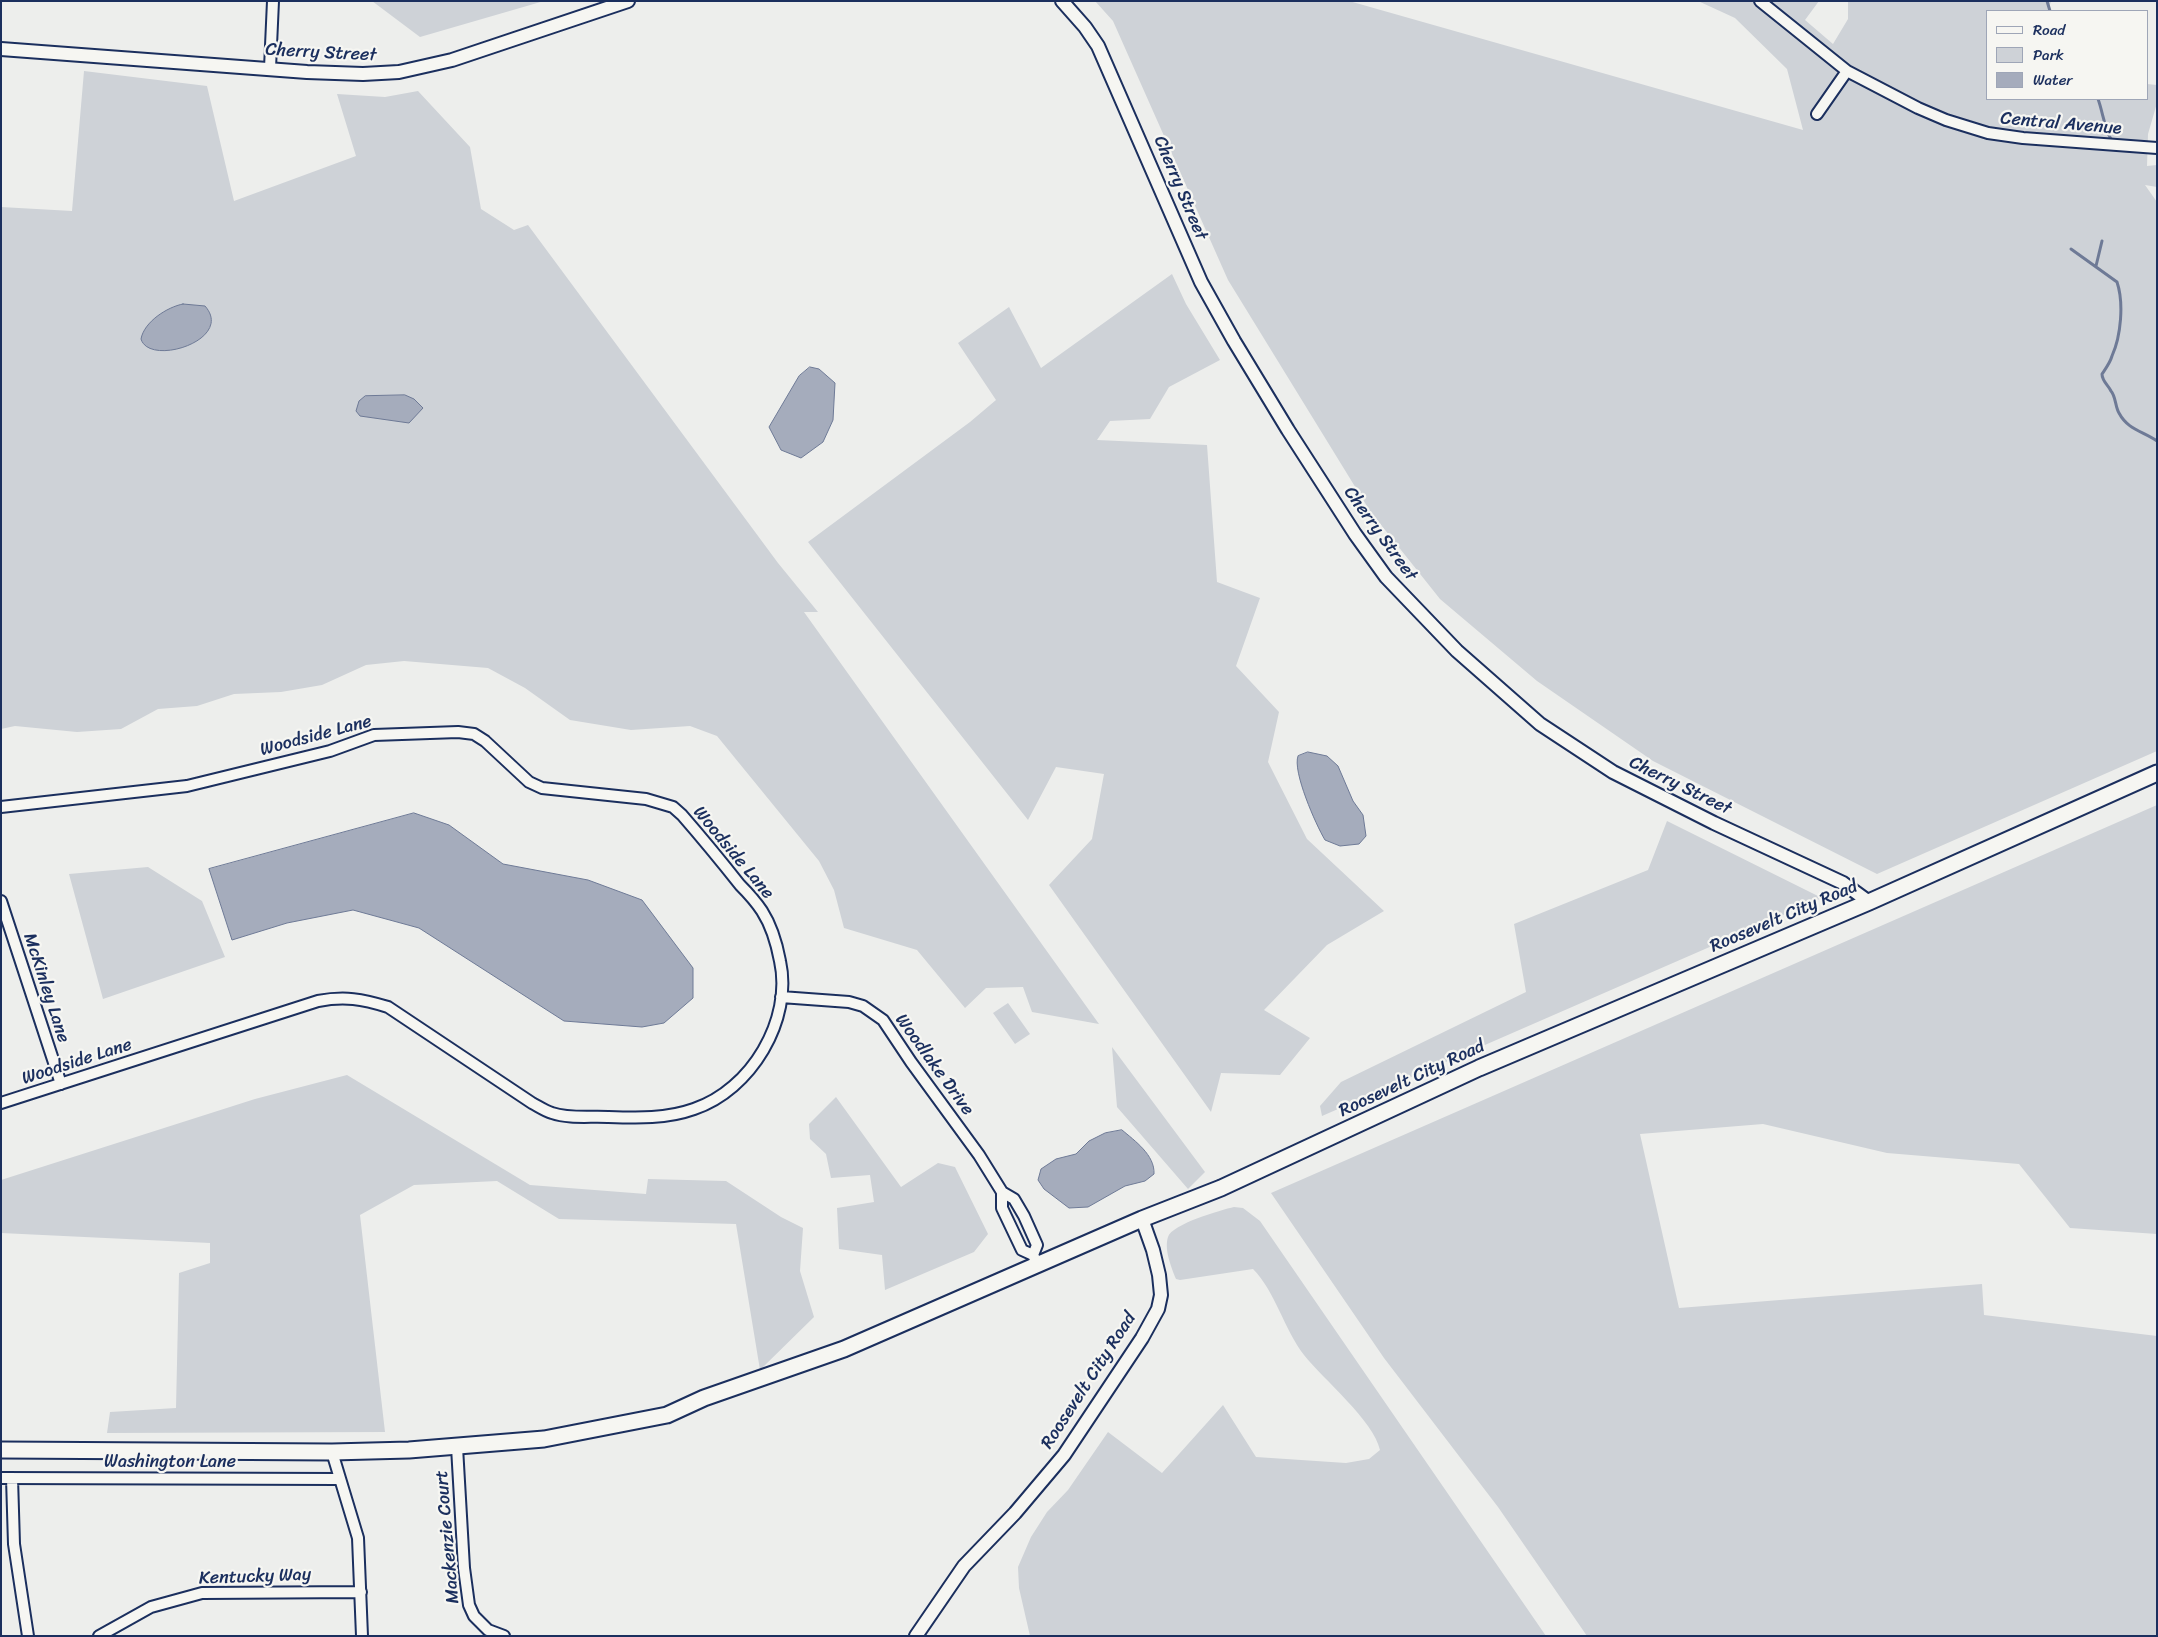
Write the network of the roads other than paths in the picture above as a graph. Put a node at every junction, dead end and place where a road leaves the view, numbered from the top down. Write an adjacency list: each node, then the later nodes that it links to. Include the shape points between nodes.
1 (273, 1): 6 (street)
2 (628, 1): 6 (street, Cherry Street, via 452,60 399,72 363,74)
3 (1062, 1): 13 (street, Cherry Street, via 1098,46 1193,265 1234,341 1355,534 1386,577 1457,651 1540,724 1613,772 1843,883)
4 (1760, 1): 7 (street, Central Avenue)
5 (1, 49): 6 (street, Cherry Street)
6 (270, 68)
7 (1846, 71): 8 (street); 9 (street, Central Avenue, via 1918,108 1988,133)
8 (1817, 114)
9 (2157, 148)
10 (2157, 773): 13 (main road, Roosevelt City Road)
11 (1, 807): 14 (street, Woodside Lane, via 187,786 330,750 374,735 474,734 529,782 542,788 646,799 673,807 763,912 781,963)
12 (1, 901): 15 (street, McKinley Lane)
13 (1869, 902): 18 (main road, Roosevelt City Road, via 1533,1044 1221,1188)
14 (781, 997): 15 (street, Woodside Lane, via 775,1026 766,1046 737,1082 695,1109 658,1118 552,1113 388,1007 360,999 318,1001); 17 (street, Woodlake Drive, via 849,1002 863,1006 883,1020)
15 (60, 1084): 16 (street, Woodside Lane)
16 (1, 1103)
17 (1002, 1192): 19 (street, Woodlake Drive, via 1002,1208 1022,1250); 19 (street, Woodlake Drive, via 1014,1199 1024,1216 1037,1245)
18 (1142, 1219): 19 (main road); 30 (street, Roosevelt City Road, via 1159,1275 1161,1295 1158,1309 1064,1455 1016,1513 964,1566)
19 (1036, 1260): 20 (main road, via 844,1349 704,1398 667,1415 568,1435)
20 (457, 1446): 22 (main road); 29 (street, Mackenzie Court, via 469,1605 474,1616 488,1630)
21 (1, 1450): 22 (main road)
22 (332, 1452): 24 (street)
23 (6, 1478): 24 (street, Washington Lane); 26 (street)
24 (339, 1479): 25 (street, via 358,1538)
25 (361, 1592): 27 (street, Kentucky Way, via 202,1593 151,1607); 28 (street)
26 (28, 1636)
27 (99, 1636)
28 (362, 1636)
29 (504, 1636)
30 (916, 1636)

